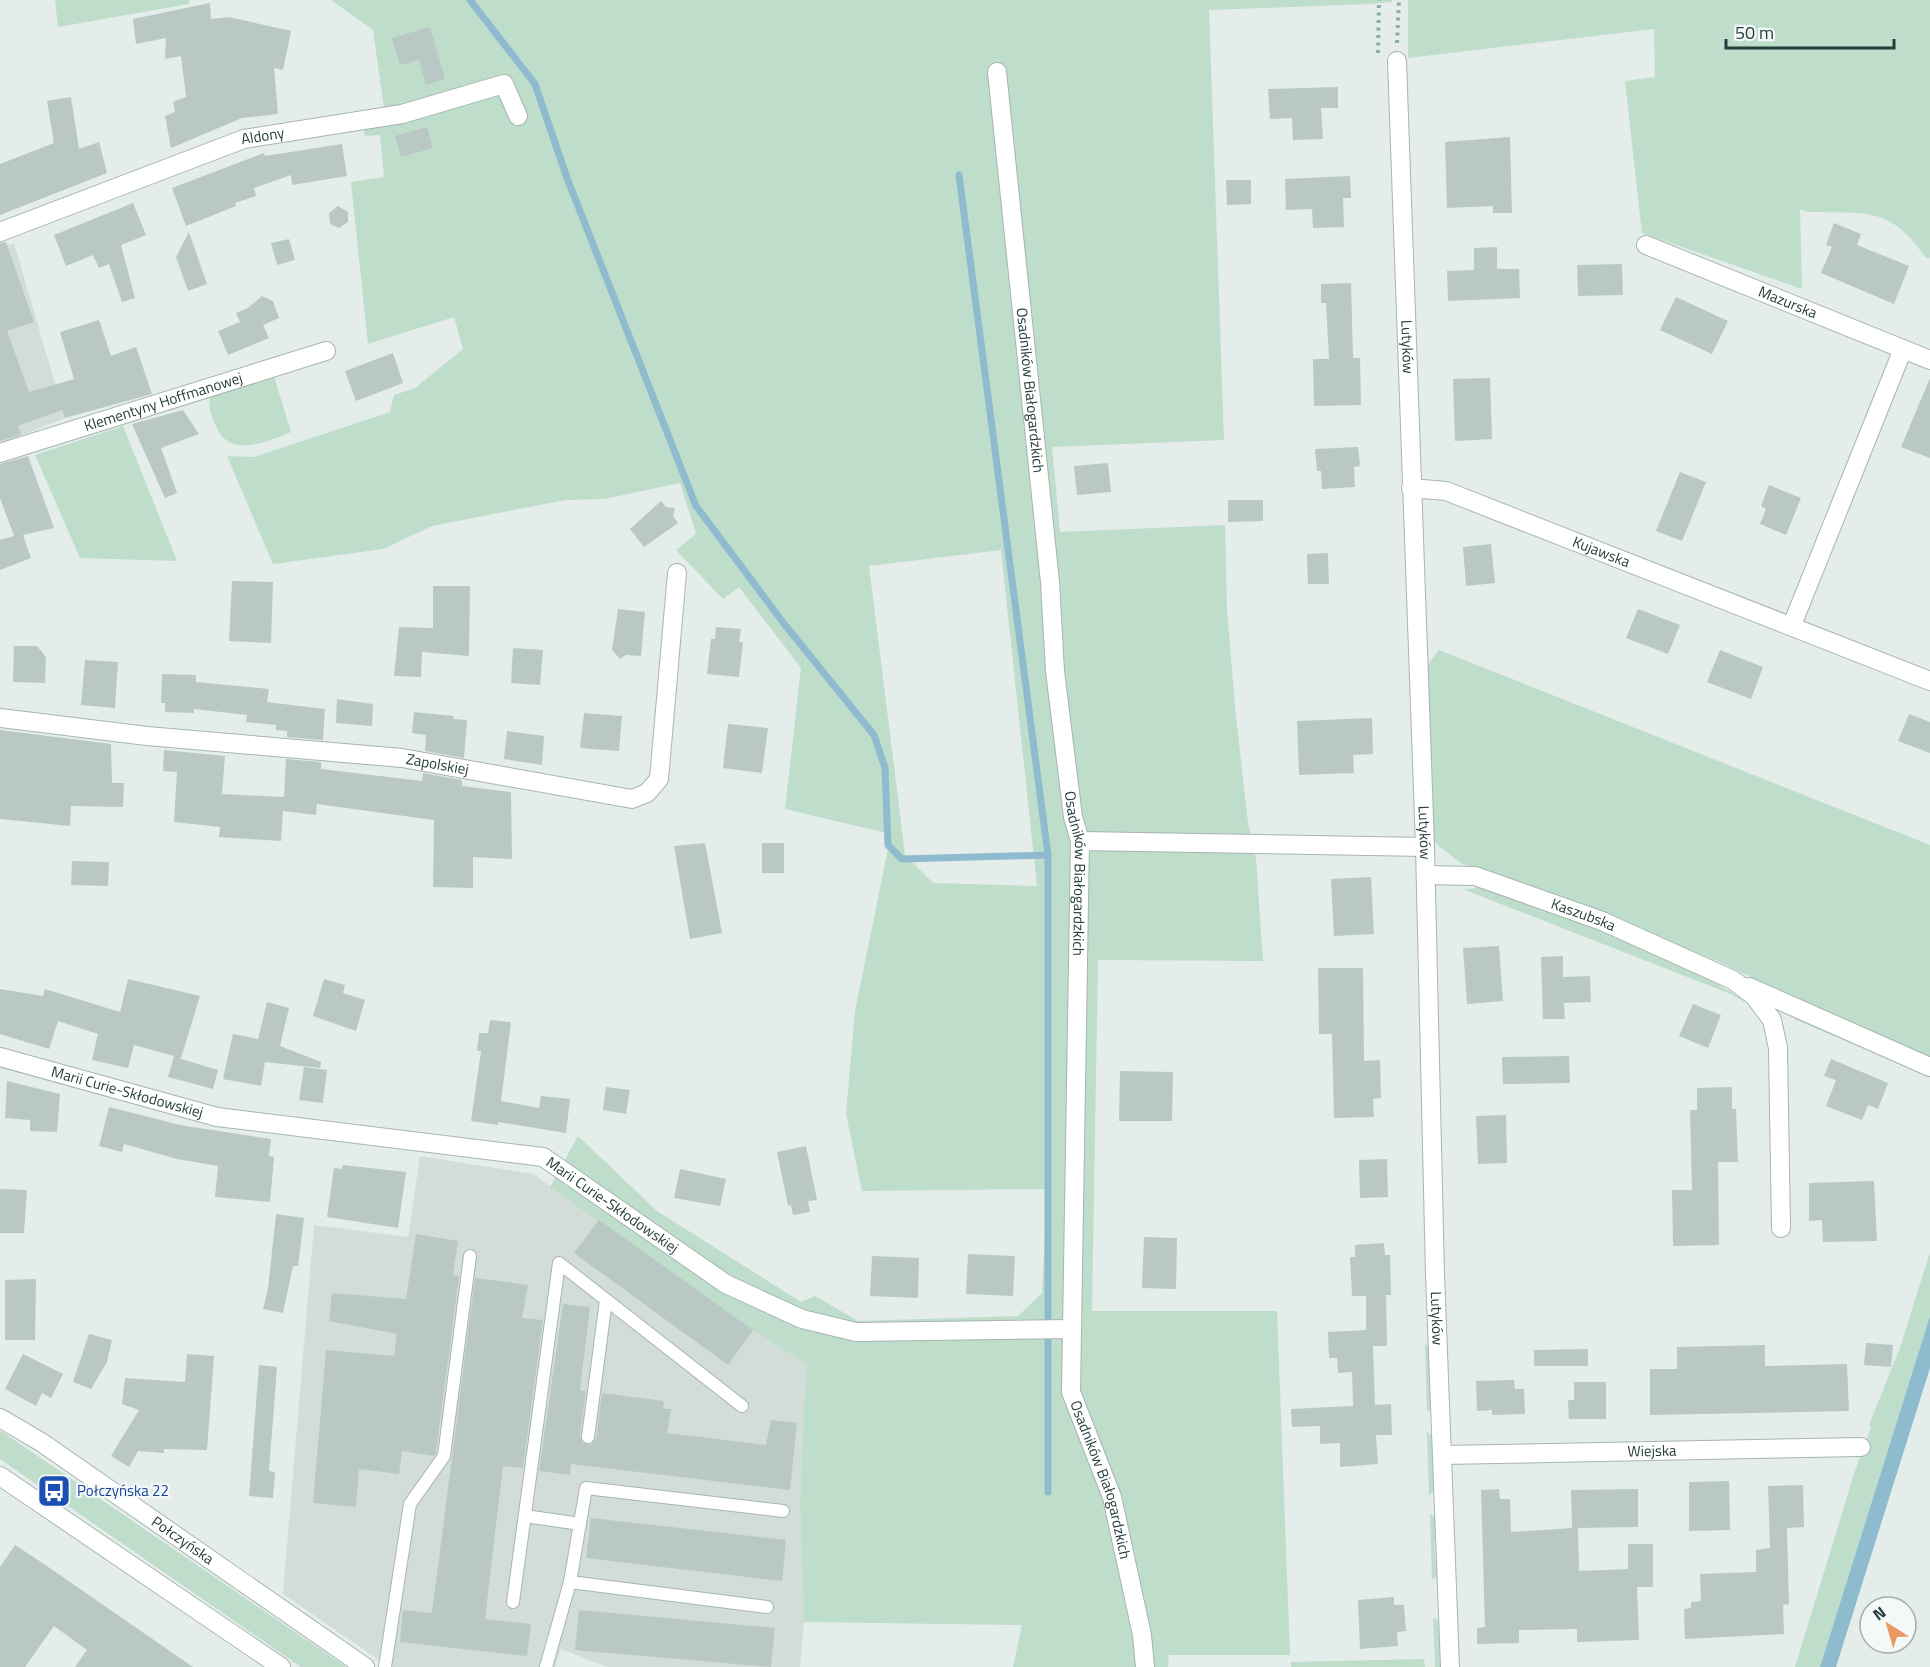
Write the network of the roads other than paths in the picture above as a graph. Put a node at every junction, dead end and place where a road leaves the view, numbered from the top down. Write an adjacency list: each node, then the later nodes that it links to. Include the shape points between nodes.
1 (1397, 61): 10 (street, Lutyków)
2 (997, 72): 15 (street, Osadników Białogardzkich, via 1050,582 1055,671 1073,818)
3 (518, 116): 4 (street, Aldony, via 504,84 402,114 244,140)
4 (0, 232)
5 (1646, 245): 6 (street, Mazurska)
6 (1903, 349): 8 (street, Mazurska); 12 (street)
7 (326, 351): 9 (street, Klementyny Hoffmanowej)
8 (1930, 360)
9 (0, 453)
10 (1411, 488): 12 (street, Kujawska, via 1446,491); 16 (street, Lutyków)
11 (677, 573): 14 (street, Zapolskiej, via 659,779 647,793 632,799 402,758 147,736)
12 (1792, 625): 13 (street, Kujawska)
13 (1930, 681)
14 (0, 718)
15 (1080, 841): 16 (street); 24 (street, Osadników Białogardzkich)
16 (1425, 847): 17 (street, Lutyków)
17 (1426, 874): 18 (street, Kaszubska, via 1475,876 1602,921); 29 (street, Lutyków)
18 (1733, 981): 20 (street, Kaszubska); 21 (street, Kaszubska, via 1754,996 1772,1020 1778,1048)
19 (0, 1057): 24 (street, Marii Curie-Skłodowskiej, via 217,1117 543,1157 726,1284 802,1319 856,1332)
20 (1930, 1067)
21 (1781, 1228)
22 (470, 1256): 39 (lane, via 444,1456 410,1504)
23 (606, 1300): 25 (lane); 27 (lane); 32 (lane, via 559,1263)
24 (1056, 1328): 41 (street, Osadników Białogardzkich, via 1071,1392 1112,1497 1142,1635)
25 (742, 1406)
26 (0, 1418): 38 (street, Połczyńska, via 41,1442)
27 (588, 1437)
28 (1861, 1447): 29 (street, Wiejska)
29 (1442, 1455): 42 (street, Lutyków)
30 (0, 1476): 37 (street)
31 (783, 1511): 33 (lane, via 586,1488)
32 (525, 1516): 33 (lane); 35 (lane)
33 (580, 1524): 34 (lane)
34 (570, 1582): 36 (lane); 40 (lane)
35 (513, 1602)
36 (767, 1607)
37 (281, 1667)
38 (365, 1667)
39 (385, 1667)
40 (546, 1667)
41 (1145, 1667)
42 (1450, 1667)

